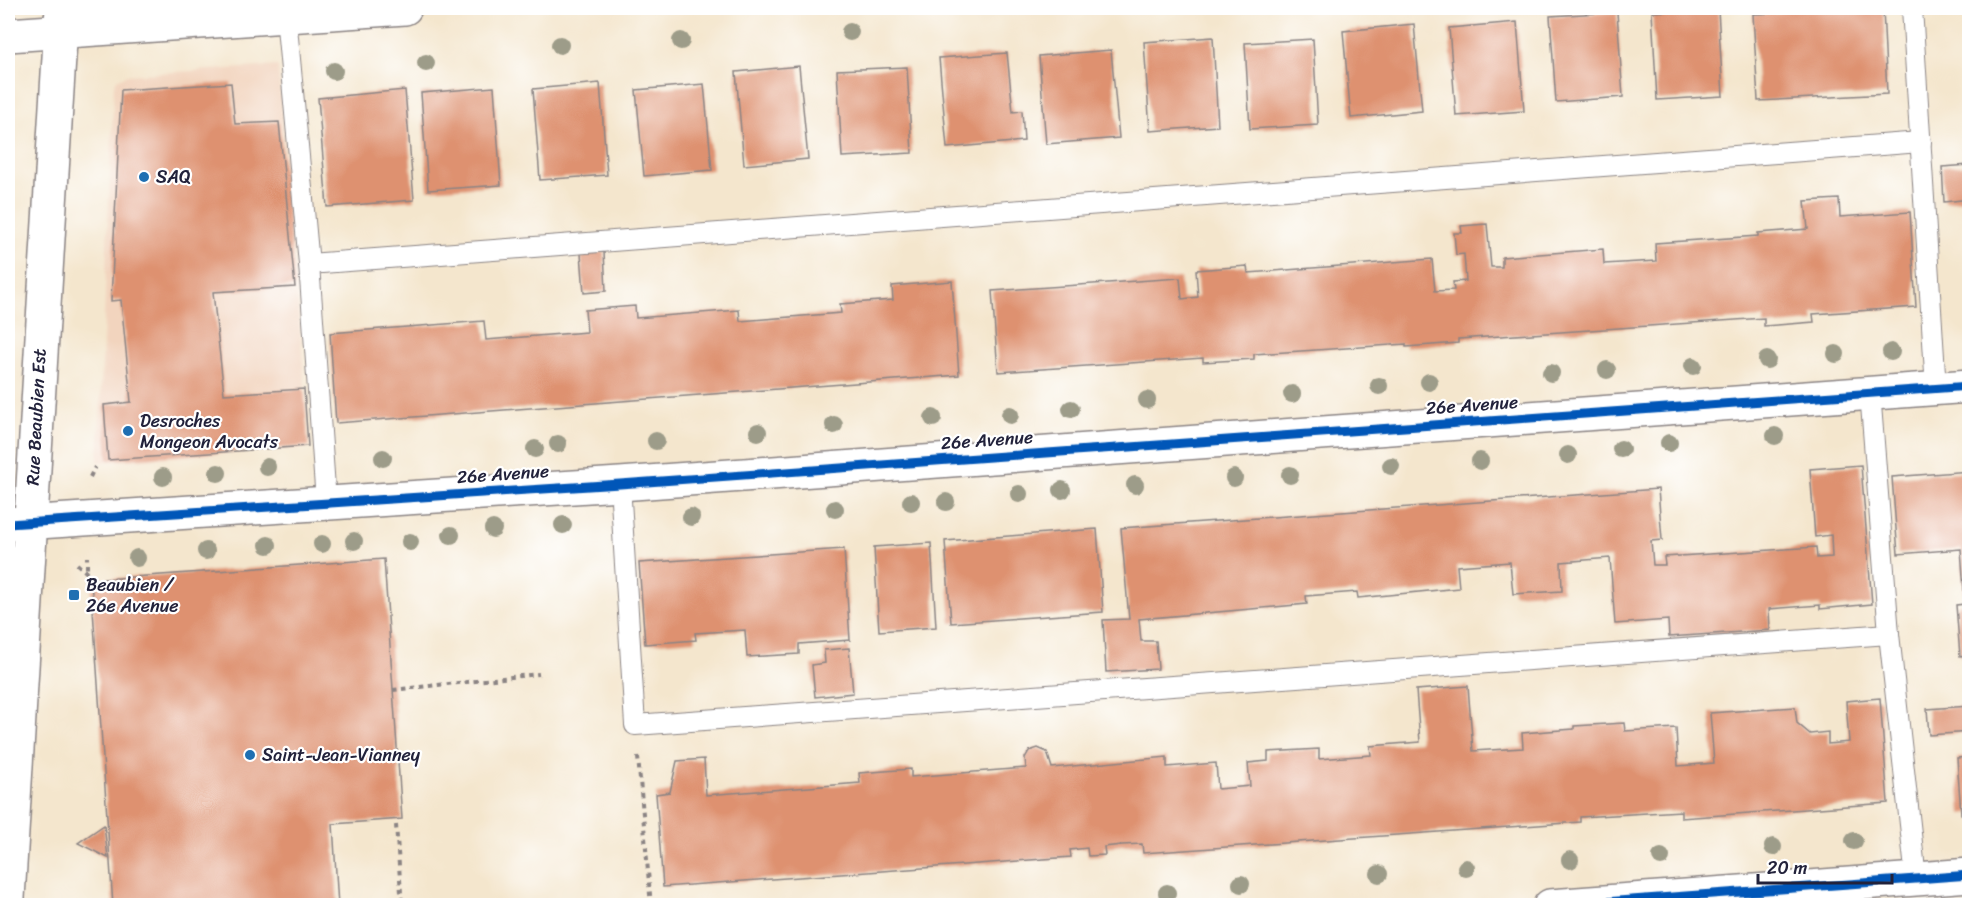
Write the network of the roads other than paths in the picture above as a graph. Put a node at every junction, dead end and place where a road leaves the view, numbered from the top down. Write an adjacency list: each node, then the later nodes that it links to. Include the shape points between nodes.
1 (405, 8): 3 (street)
2 (1912, 8): 6 (lane)
3 (286, 16): 4 (street); 7 (lane)
4 (61, 20): 5 (street); 13 (street, Rue Beaubien Est)
5 (8, 35)
6 (1920, 142): 7 (lane); 9 (lane)
7 (309, 264): 12 (lane)
8 (1970, 386): 9 (street, 26e Avenue)
9 (1936, 389): 10 (street, 26e Avenue)
10 (1870, 392): 11 (street, 26e Avenue); 14 (lane)
11 (620, 484): 12 (street, 26e Avenue); 14 (lane, via 635,725)
12 (326, 502): 13 (street, 26e Avenue)
13 (19, 524): 18 (street, Rue Beaubien Est, via 28,589)
14 (1889, 634): 16 (lane)
15 (1970, 875): 16 (street)
16 (1916, 879): 17 (street)
17 (1840, 895): 19 (street)
18 (8, 898)
19 (1550, 906)

